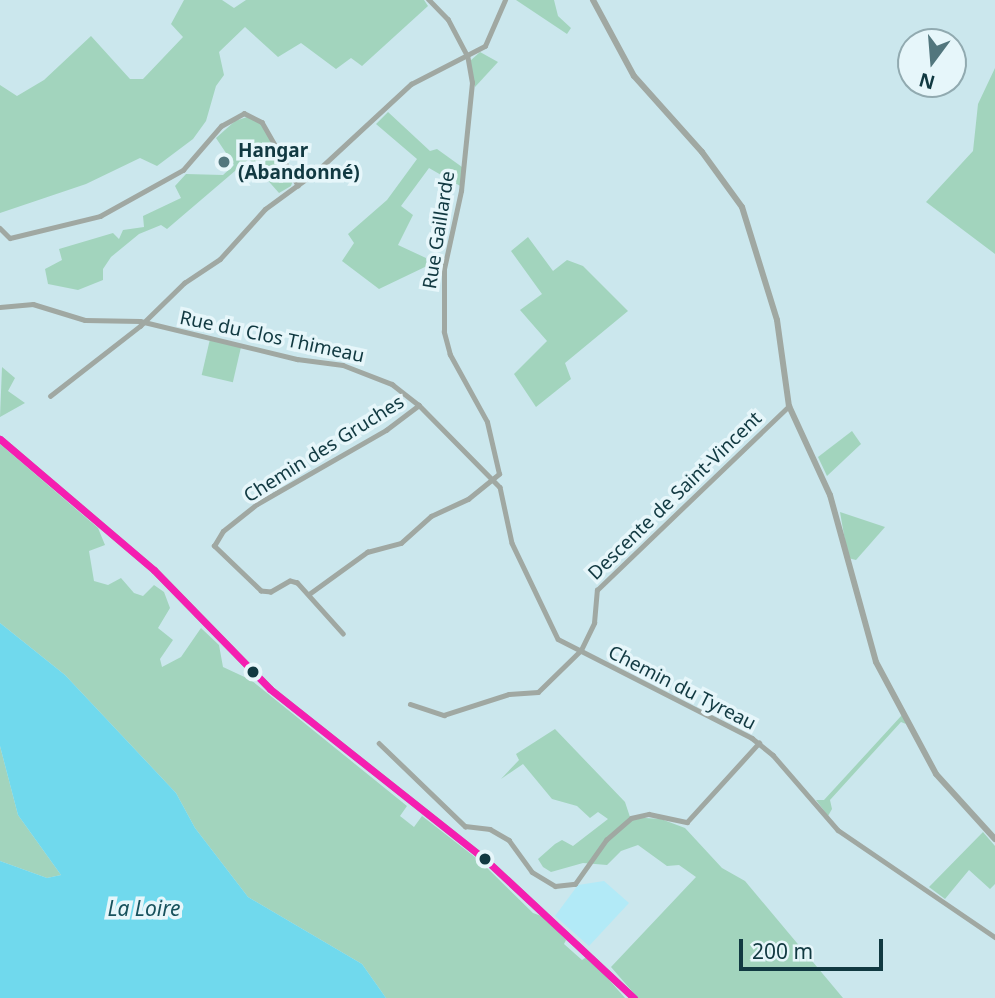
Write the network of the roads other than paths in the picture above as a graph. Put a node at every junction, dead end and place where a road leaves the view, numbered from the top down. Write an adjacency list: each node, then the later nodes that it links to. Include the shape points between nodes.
1 (429, 0): 4 (street, via 446,16)
2 (505, 0): 4 (street, via 485,46)
3 (593, 0): 11 (street, via 634,76 702,152 742,207 777,320)
4 (467, 56): 5 (street, via 411,84); 13 (street, Rue Gaillarde, via 471,90 461,191 443,269 442,320 450,355 487,422)
5 (298, 185): 6 (street, via 262,122 244,113 221,126 183,170 100,216 10,238); 8 (street, via 253,220 220,259)
6 (0, 228)
7 (0, 307): 8 (street, Rue du Clos Thimeau, via 33,304 85,320)
8 (140, 321): 9 (street, via 140,326); 10 (street, Rue du Clos Thimeau, via 366,371)
9 (50, 396)
10 (419, 405): 14 (street, Rue du Clos Thimeau); 16 (street, Chemin des Gruches, via 386,430 257,504 223,531 214,546 261,591 273,591 290,581)
11 (789, 406): 18 (street, Descente de Saint-Vincent, via 597,590 594,624); 22 (street, via 830,495 860,617 883,678 936,774)
12 (0, 439): 24 (main road, via 154,570 260,680 487,861)
13 (499, 474): 14 (street); 15 (street, Rue Gaillarde)
14 (494, 478): 15 (street, Rue du Clos Thimeau); 16 (street, via 468,499 431,516 397,546 372,549)
15 (502, 491): 18 (street, Rue du Clos Thimeau, via 509,536 546,621 558,639)
16 (309, 594): 17 (street)
17 (343, 634)
18 (580, 651): 19 (street, via 533,694 509,694 444,715); 21 (street, Chemin du Tyreau)
19 (410, 704)
20 (379, 743): 21 (street, via 465,826 490,829 509,840 535,874 553,885 575,884 606,840 631,818 649,814 687,822)
21 (759, 743): 23 (street, Chemin du Tyreau, via 838,830)
22 (995, 839)
23 (995, 937)
24 (634, 998)

